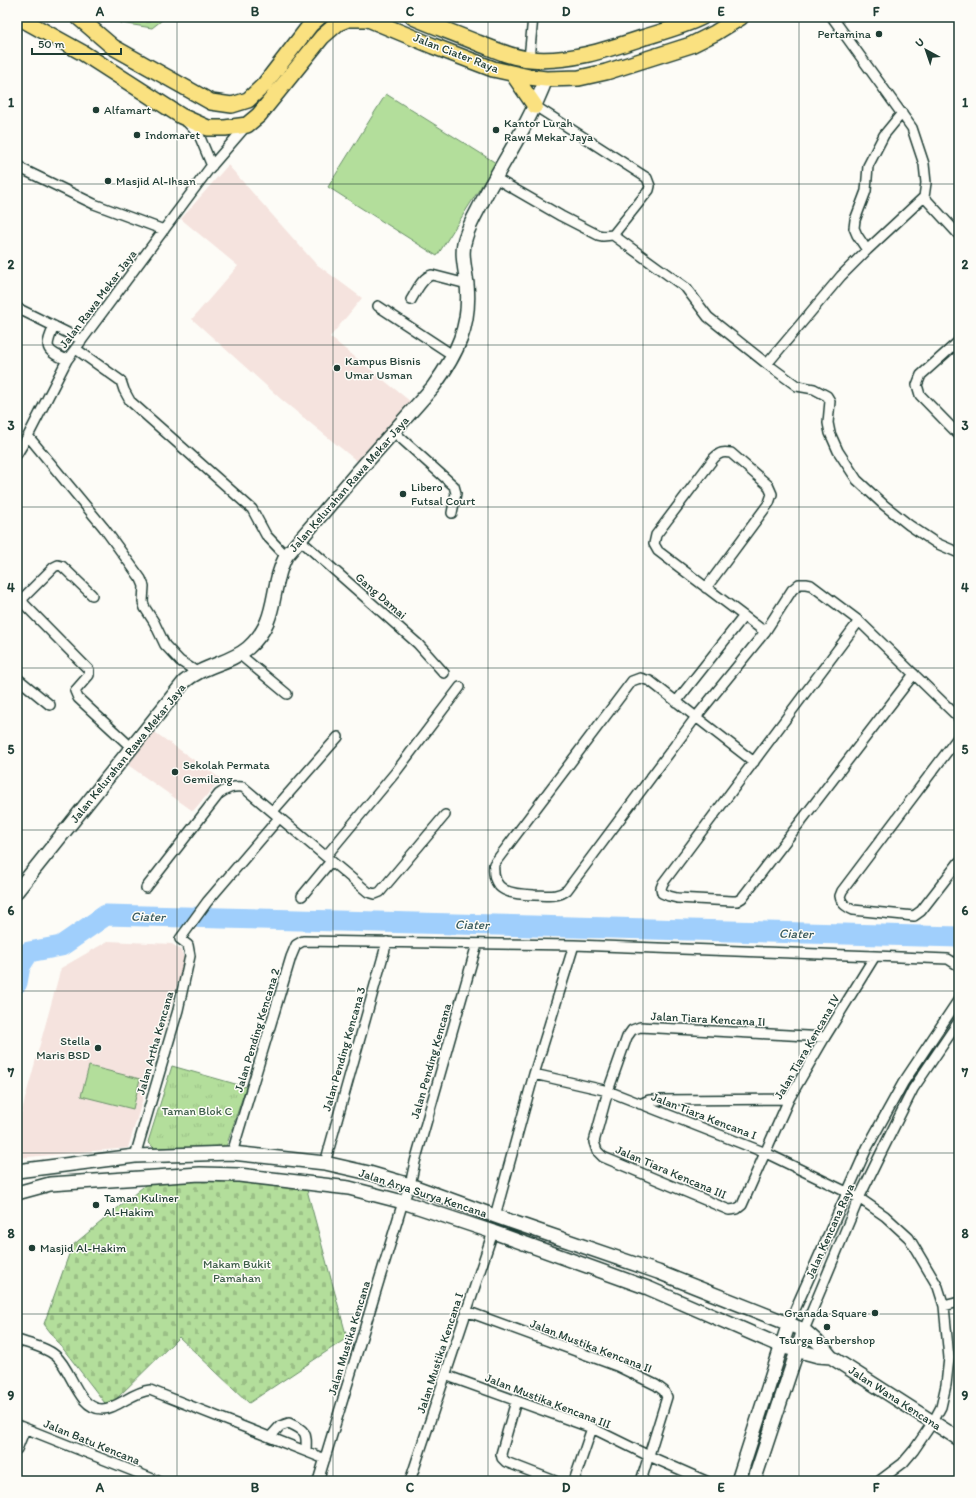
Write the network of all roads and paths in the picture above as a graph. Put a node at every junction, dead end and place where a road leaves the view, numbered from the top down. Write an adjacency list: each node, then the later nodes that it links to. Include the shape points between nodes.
1 (18, 17): 14 (main road, via 83,53)
2 (78, 17): 3 (main road, via 113,47 211,102 232,105 248,100 264,85)
3 (319, 17)
4 (413, 17): 9 (main road, Jalan Ciater Raya, via 495,50)
5 (533, 17): 9 (street)
6 (702, 17): 9 (main road, Jalan Ciater Raya, via 688,24 579,56)
7 (741, 17): 11 (main road, Jalan Ciater Raya, via 691,45 606,72 579,78)
8 (832, 17): 13 (street)
9 (529, 59)
10 (513, 74): 11 (main road, Jalan Ciater Raya); 12 (main road); 15 (main road, Jalan Ciater Raya, via 441,49 373,20 348,19 338,23 322,37 259,115)
11 (546, 79): 12 (street, Jalan Kelurahan Rawa Mekar Jaya)
12 (535, 106): 18 (street, Jalan Kelurahan Rawa Mekar Jaya); 21 (street, via 646,178 649,190)
13 (902, 113): 19 (street, via 912,128 924,164); 23 (street, via 884,135 868,166 866,191 854,228)
14 (181, 116): 15 (main road, via 208,128); 17 (street, via 199,135)
15 (247, 125): 17 (street, Jalan Rawa Mekar Jaya)
16 (17, 164): 20 (street, via 94,204)
17 (212, 166): 20 (street, Jalan Rawa Mekar Jaya)
18 (495, 178): 21 (street, via 598,235); 24 (street, Jalan Kelurahan Rawa Mekar Jaya, via 465,236 463,256)
19 (924, 197): 22 (street); 23 (street)
20 (164, 230): 29 (street, Jalan Rawa Mekar Jaya)
21 (613, 235): 34 (street, via 686,288 708,317)
22 (959, 235)
23 (867, 250): 34 (street, via 825,293)
24 (466, 284): 25 (street, via 432,275 425,279); 32 (street, Jalan Kelurahan Rawa Mekar Jaya, via 466,319 463,335)
25 (411, 300)
26 (378, 306): 32 (street)
27 (17, 308): 28 (street)
28 (54, 326): 29 (street); 33 (street, via 47,342 49,350)
29 (82, 340): 31 (street, Jalan Rawa Mekar Jaya)
30 (959, 341): 36 (street, via 921,374 917,385 920,395)
31 (76, 349): 33 (street, Jalan Rawa Mekar Jaya); 42 (street, via 121,380 130,401 252,509 266,534)
32 (454, 356): 35 (street, Jalan Kelurahan Rawa Mekar Jaya, via 433,387)
33 (66, 360): 37 (street, Jalan Rawa Mekar Jaya)
34 (767, 364): 41 (street, via 797,386 814,389 827,396 830,401 830,433 838,451 857,480 909,525 936,544)
35 (394, 432): 39 (street, via 454,486 456,493); 40 (street, Jalan Kelurahan Rawa Mekar Jaya)
36 (959, 434)
37 (28, 436): 38 (street, Jalan Rawa Mekar Jaya); 49 (street, via 104,528 141,579 144,586 145,608 165,645 180,661)
38 (17, 454)
39 (452, 513)
40 (299, 539): 42 (street, Jalan Kelurahan Rawa Mekar Jaya); 50 (street, Gang Damai, via 418,644)
41 (959, 553)
42 (286, 556): 48 (street, Jalan Kelurahan Rawa Mekar Jaya, via 270,616 257,638)
43 (706, 588): 43 (street, via 658,551 654,539 714,458 725,452 731,453 768,485 772,494 769,504); 45 (street)
44 (92, 595): 61 (street, via 58,565 26,595 23,601 89,670 89,675 76,691 78,698)
45 (744, 616): 47 (street); 55 (street)
46 (859, 621): 47 (street, via 811,585 802,584 792,590); 51 (street); 62 (street)
47 (765, 632): 57 (street)
48 (239, 654): 49 (street, Jalan Kelurahan Rawa Mekar Jaya); 54 (street)
49 (197, 672): 61 (street, Jalan Kelurahan Rawa Mekar Jaya, via 184,682)
50 (444, 673)
51 (914, 674): 58 (street); 62 (street, via 742,898 732,901 677,898 662,893 663,883)
52 (17, 678): 56 (street)
53 (460, 686): 65 (street)
54 (287, 694)
55 (676, 702): 57 (street); 57 (street, via 650,682 640,678 632,681 494,864 493,874 502,888 512,894 556,896 567,890)
56 (50, 705)
57 (696, 717): 62 (street)
58 (959, 718)
59 (959, 736): 66 (street, via 842,891 841,901 853,910 914,916 921,911)
60 (338, 737): 63 (street)
61 (131, 747): 68 (street, Jalan Kelurahan Rawa Mekar Jaya)
62 (754, 762)
63 (276, 814): 65 (street); 67 (street, via 243,788 227,788 219,794); 84 (street, Jalan Artha Kencana, via 182,937 188,945 190,956 178,1010)
64 (445, 815): 65 (street, via 380,892 375,894 368,892)
65 (329, 858): 69 (street)
66 (959, 862)
67 (146, 888)
68 (17, 891)
69 (302, 896)
70 (387, 942): 71 (street); 82 (street, Jalan Pending Kencana 2, via 303,941 296,945); 85 (street, Jalan Pending Kencana 3)
71 (477, 944): 72 (street); 87 (street, Jalan Pending Kencana)
72 (574, 945): 73 (street); 78 (street)
73 (875, 956): 74 (street, via 948,959); 77 (street, Jalan Tiara Kencana IV)
74 (959, 966)
75 (959, 999): 89 (street, Jalan Kencana Raya, via 903,1083 867,1148)
76 (959, 1021): 90 (street, Jalan Kencana Raya, via 913,1089)
77 (825, 1037): 79 (street, Jalan Tiara Kencana II, via 640,1027 626,1036); 80 (street, Jalan Tiara Kencana IV)
78 (534, 1074): 79 (street, Jalan Tiara Kencana I); 92 (street)
79 (608, 1091): 81 (street, Jalan Tiara Kencana I); 83 (street, Jalan Tiara Kencana III, via 594,1142 597,1151 603,1157 729,1210 737,1209 742,1204)
80 (789, 1099): 81 (street, via 649,1100); 83 (street, Jalan Tiara Kencana IV)
81 (640, 1104): 83 (street, Jalan Tiara Kencana I)
82 (232, 1153): 84 (street, Jalan Arya Surya Kencana); 85 (street, Jalan Arya Surya Kencana)
83 (766, 1153): 89 (street, Jalan Tiara Kencana I)
84 (135, 1156): 86 (street, Jalan Arya Surya Kencana)
85 (325, 1163): 87 (street, Jalan Arya Surya Kencana)
86 (17, 1171)
87 (410, 1185): 91 (street, Jalan Pending Kencana); 92 (street, Jalan Arya Surya Kencana)
88 (17, 1193): 91 (street, Jalan Arya Surya Kencana, via 50,1184 200,1174 239,1175 349,1188)
89 (848, 1193): 90 (street, Jalan Tiara Kencana I); 97 (street, Jalan Kencana Raya)
90 (859, 1198): 95 (street, Jalan Tiara Kencana I, via 885,1216 908,1238 938,1287); 98 (street, Jalan Kencana Raya)
91 (403, 1202): 93 (street, Jalan Arya Surya Kencana); 113 (street, Jalan Mustika Kencana)
92 (494, 1216): 97 (street, Jalan Arya Surya Kencana, via 658,1272)
93 (493, 1232): 96 (street, Jalan Mustika Kencana I); 100 (street, Jalan Arya Surya Kencana, via 648,1288)
94 (959, 1302): 95 (street)
95 (944, 1306): 105 (street, Jalan Tiara Kencana I, via 949,1358 941,1407)
96 (466, 1311): 103 (street, Jalan Mustika Kencana I); 112 (street, Jalan Mustika Kencana II, via 617,1366 664,1391 667,1397)
97 (789, 1323): 98 (street, Jalan Arya Surya Kencana); 100 (street, Jalan Kencana Raya)
98 (804, 1330): 101 (street, Jalan Kencana Raya); 102 (street, Jalan Wana Kencana)
99 (17, 1340): 108 (street, via 54,1354 61,1361 82,1398 94,1408 108,1409 142,1391 150,1390)
100 (781, 1346): 101 (street, Jalan Arya Surya Kencana); 121 (street, Jalan Kencana Raya)
101 (797, 1351): 102 (street, Jalan Wana Kencana); 122 (street, Jalan Kencana Raya)
102 (831, 1357): 105 (street, Jalan Wana Kencana)
103 (445, 1375): 104 (street, Jalan Mustika Kencana III); 116 (street, Jalan Mustika Kencana I)
104 (516, 1401): 107 (street, Jalan Mustika Kencana III); 117 (street, via 502,1458 506,1462)
105 (933, 1422): 109 (street, Jalan Wana Kencana); 123 (street, Jalan Tiara Kencana I, via 914,1450)
106 (21, 1427): 110 (street); 114 (street, Jalan Batu Kencana)
107 (592, 1428): 112 (street, Jalan Mustika Kencana III); 118 (street)
108 (270, 1437): 111 (street); 111 (street, via 280,1426 288,1423 300,1429 307,1438)
109 (959, 1439)
110 (17, 1449)
111 (306, 1452): 113 (street)
112 (649, 1456): 119 (street, Jalan Mustika Kencana II); 120 (street, Jalan Mustika Kencana III)
113 (325, 1459): 115 (street, Jalan Mustika Kencana)
114 (158, 1481)
115 (318, 1481)
116 (410, 1481)
117 (555, 1481)
118 (574, 1481)
119 (641, 1481)
120 (706, 1481)
121 (738, 1481)
122 (754, 1481)
123 (879, 1481)

